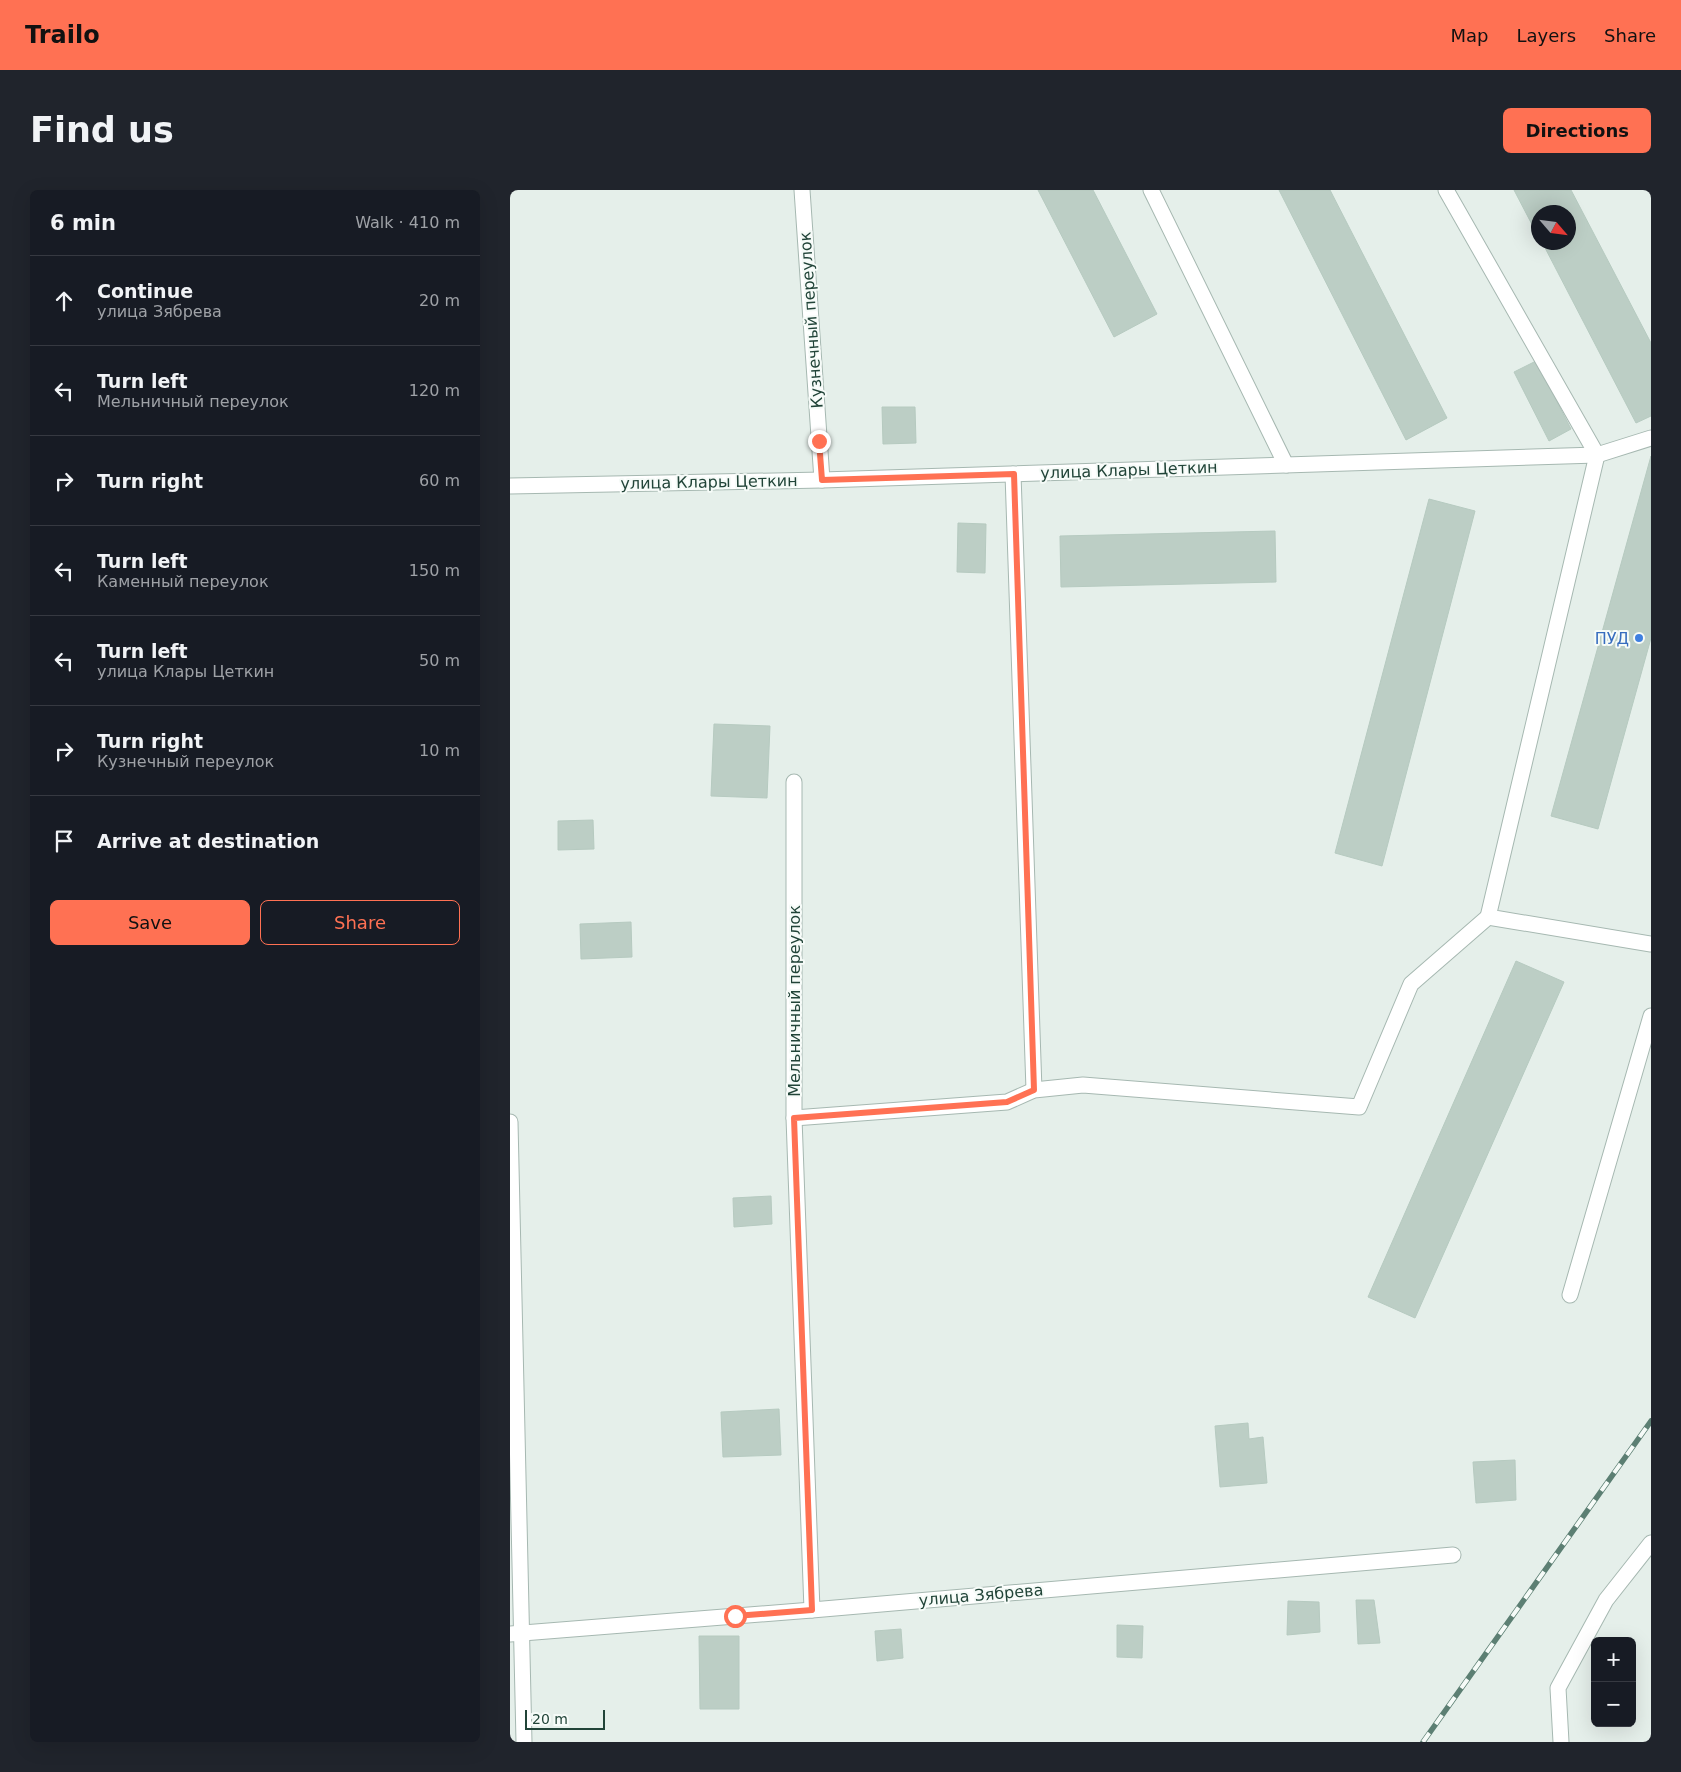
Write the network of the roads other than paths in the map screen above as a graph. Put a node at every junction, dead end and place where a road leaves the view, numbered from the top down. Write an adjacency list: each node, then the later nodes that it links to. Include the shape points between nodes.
1 (802, 190): 8 (street, Кузнечный переулок)
2 (1151, 190): 6 (street)
3 (1446, 190): 5 (street)
4 (1651, 438): 5 (street, улица Клары Цеткин)
5 (1597, 455): 6 (street, улица Клары Цеткин); 11 (street)
6 (1286, 465): 7 (street, улица Клары Цеткин)
7 (1014, 474): 8 (street, улица Клары Цеткин); 14 (street)
8 (822, 480): 9 (street, улица Клары Цеткин)
9 (510, 486)
10 (794, 782): 15 (street, Мельничный переулок)
11 (1488, 917): 12 (street); 14 (street, via 1410,984 1359,1107 1083,1085)
12 (1651, 944)
13 (1651, 1016): 18 (street)
14 (1034, 1090): 15 (street, via 1007,1102)
15 (794, 1118): 21 (street, Мельничный переулок)
16 (510, 1122): 17 (street)
17 (512, 1262): 22 (street)
18 (1570, 1295)
19 (1651, 1543): 24 (street, via 1606,1600 1558,1688)
20 (1453, 1555): 21 (street, улица Зябрева)
21 (812, 1610): 22 (street, улица Зябрева)
22 (516, 1633): 23 (street)
23 (524, 1742)
24 (1560, 1742)

